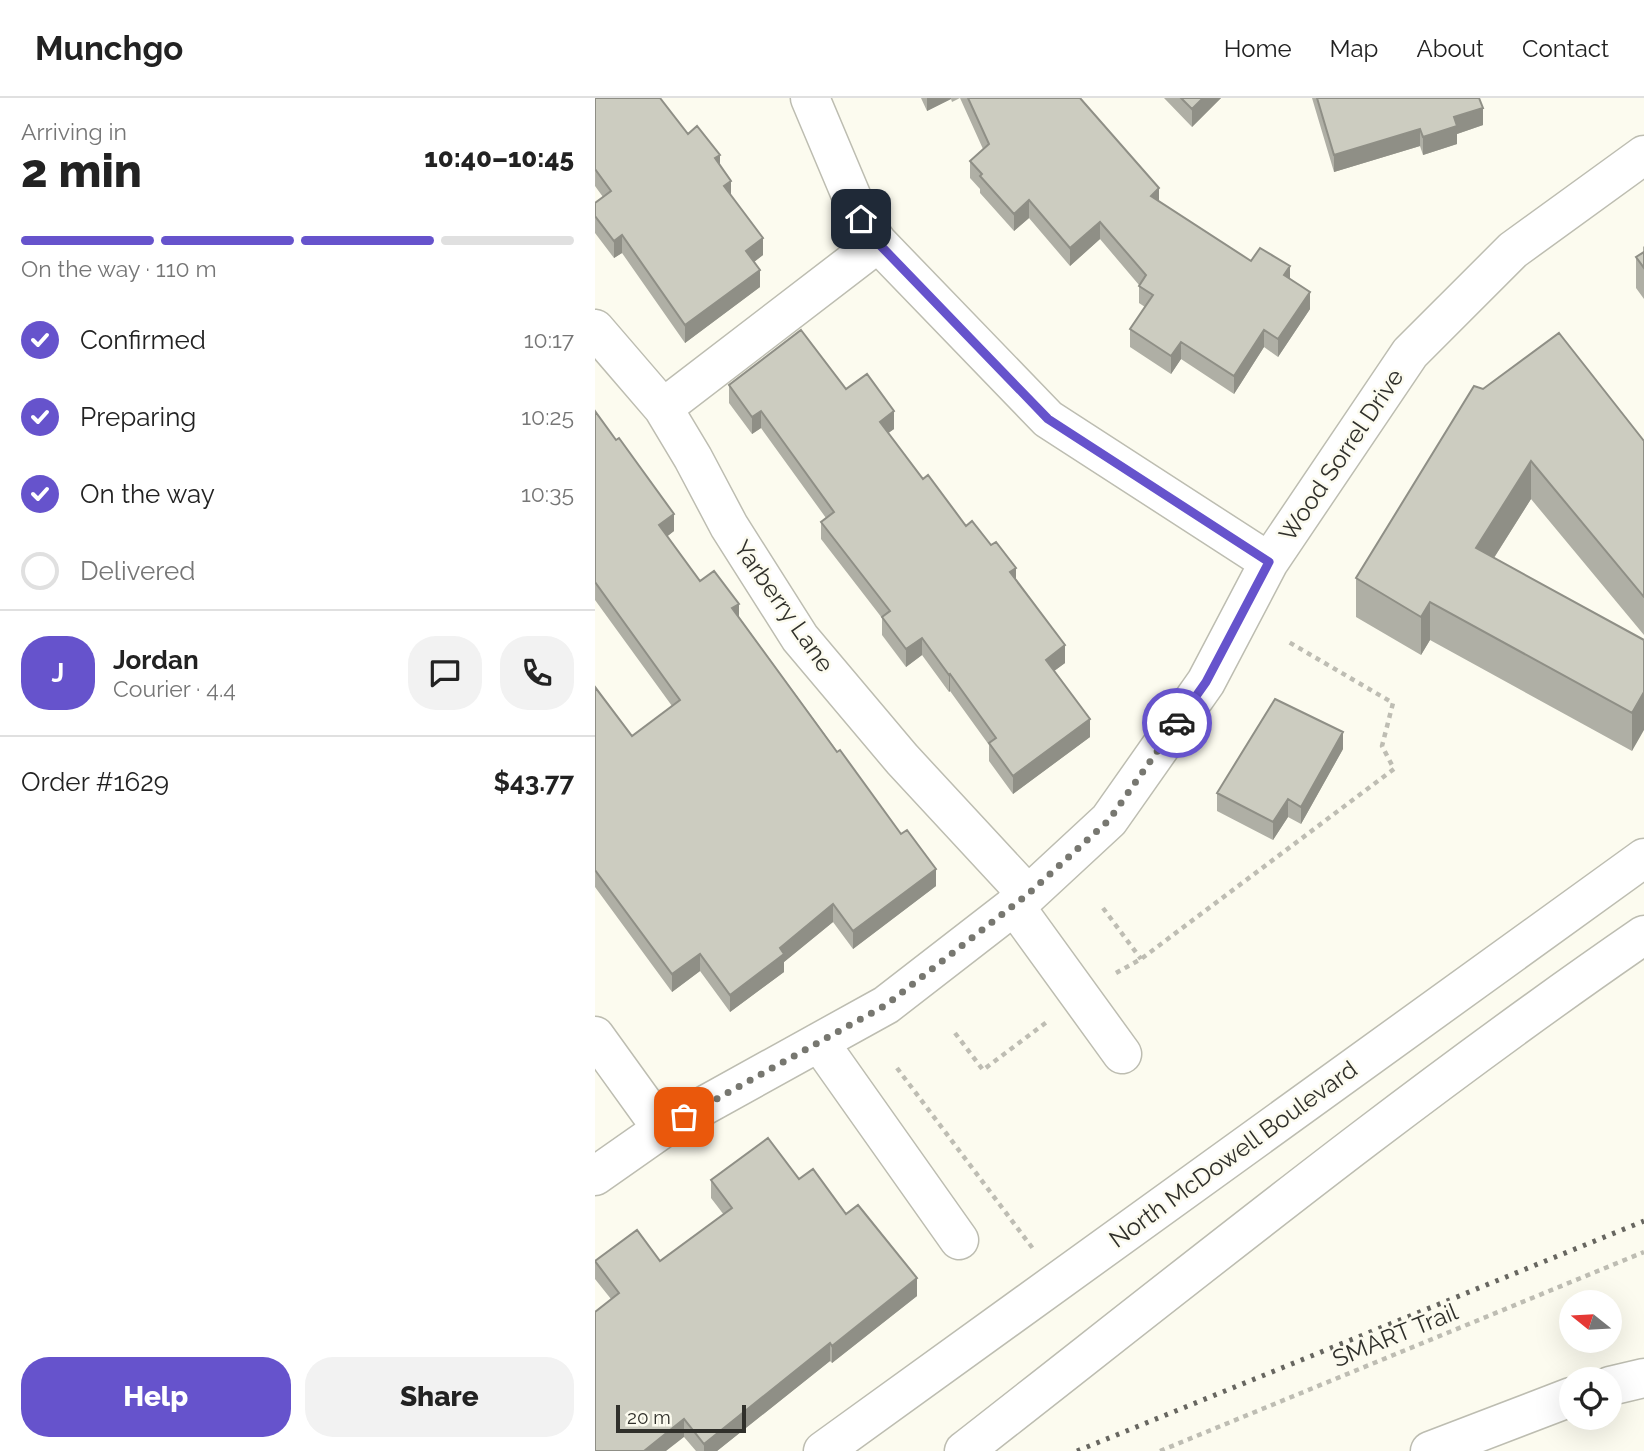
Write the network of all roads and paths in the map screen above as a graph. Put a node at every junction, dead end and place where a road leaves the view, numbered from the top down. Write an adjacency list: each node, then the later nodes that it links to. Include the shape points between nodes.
1 (810, 98): 3 (street, via 861,219)
2 (1644, 155): 6 (street, Wood Sorrel Drive, via 1513,250 1410,353)
3 (878, 243): 5 (street); 6 (street, via 1048,419)
4 (595, 329): 5 (street, Yarberry Lane)
5 (663, 408): 9 (street, Yarberry Lane, via 729,526 800,638)
6 (1269, 562): 9 (street, Wood Sorrel Drive, via 1206,682 1109,820)
7 (1287, 641): 12 (path, via 1393,703 1382,746 1394,769)
8 (1644, 858): 28 (street, North McDowell Boulevard)
9 (1021, 900): 17 (street, Wood Sorrel Drive, via 886,1005); 18 (street, Yarberry Lane)
10 (1103, 908): 12 (path)
11 (1644, 935): 29 (street, via 1358,1144)
12 (1141, 960): 13 (path)
13 (1109, 977)
14 (1055, 1017): 15 (path, via 983,1070)
15 (955, 1033)
16 (595, 1036): 20 (street)
17 (818, 1042): 20 (street, Wood Sorrel Drive); 22 (street)
18 (1122, 1054)
19 (897, 1068): 24 (path)
20 (662, 1129): 21 (street, Wood Sorrel Drive)
21 (595, 1175)
22 (959, 1240)
23 (1644, 1252): 30 (path, SMART Trail)
24 (1036, 1253)
25 (1644, 1378): 26 (street)
26 (1622, 1383)
27 (1559, 1402): 31 (street)
28 (823, 1451)
29 (964, 1451)
30 (1160, 1451)
31 (1430, 1451)

